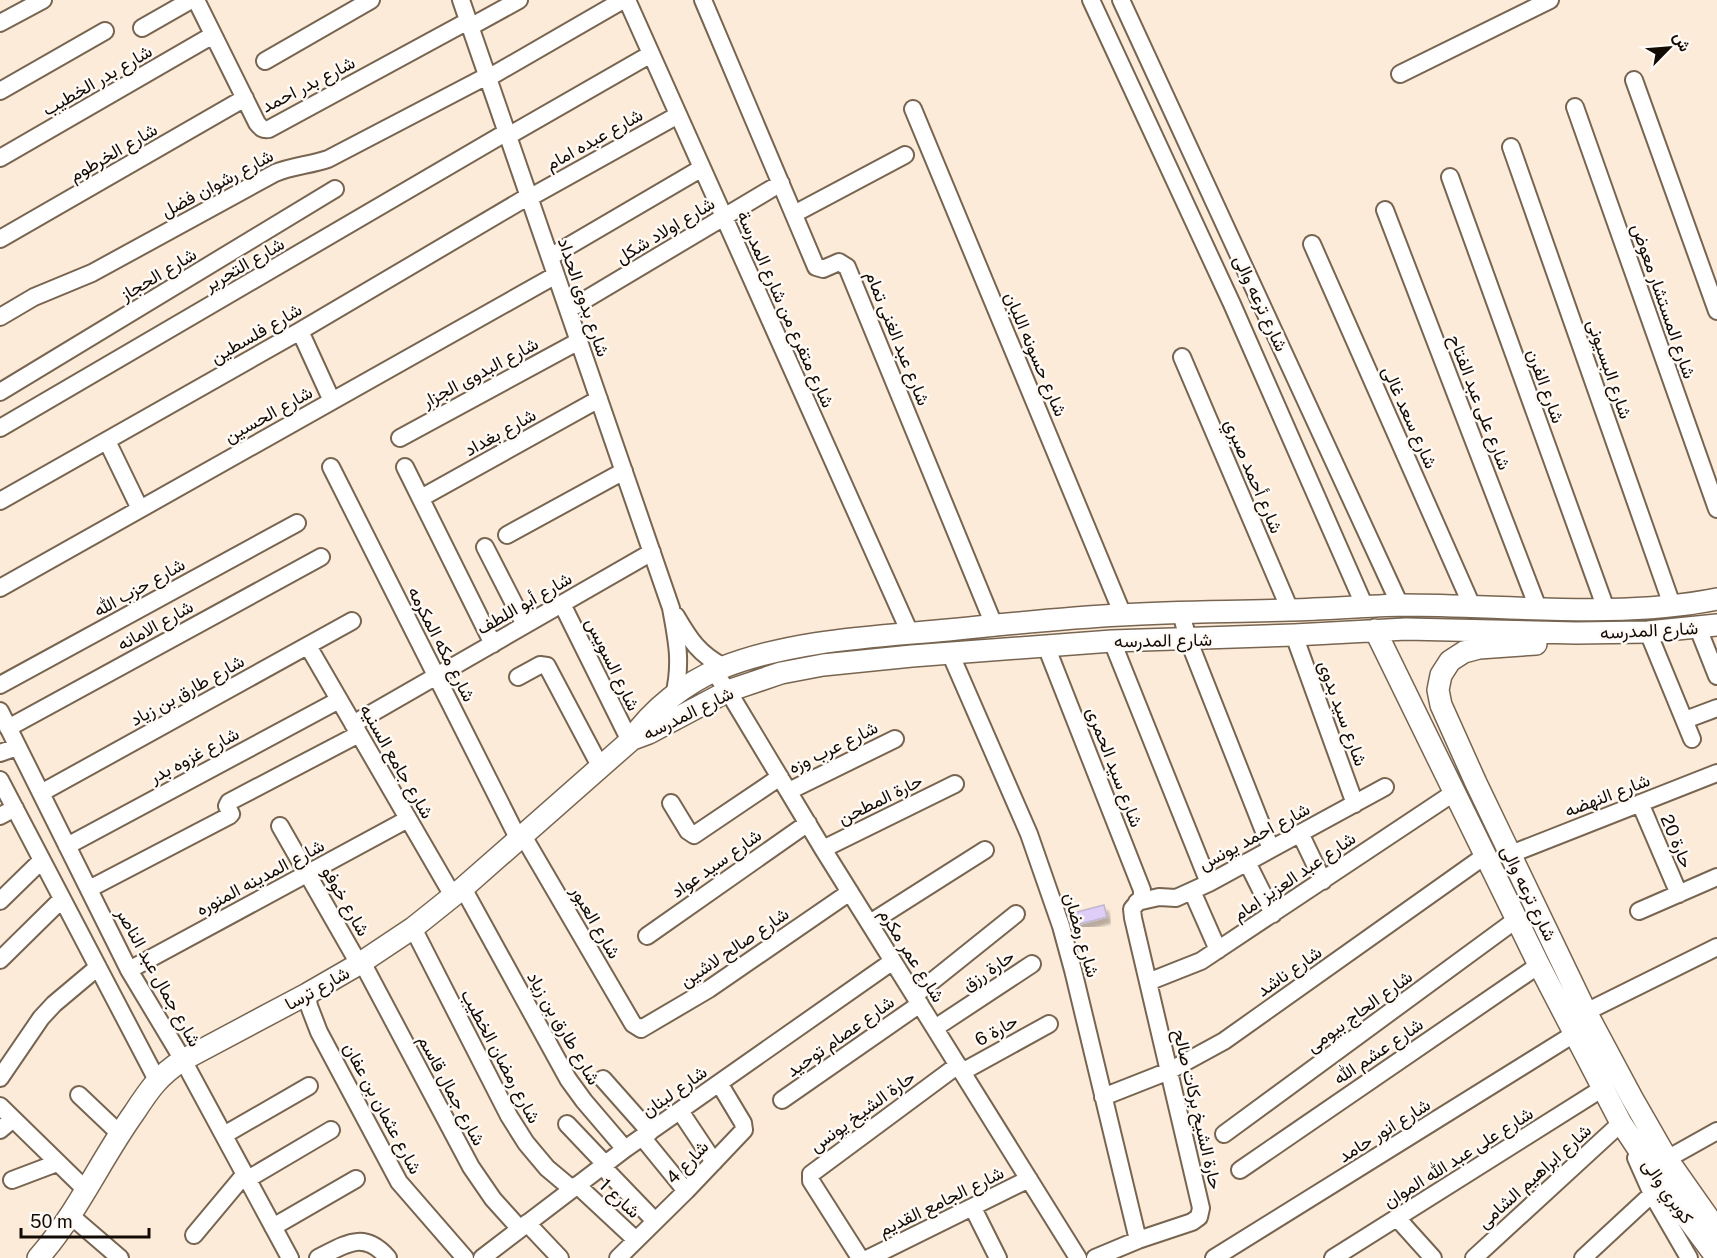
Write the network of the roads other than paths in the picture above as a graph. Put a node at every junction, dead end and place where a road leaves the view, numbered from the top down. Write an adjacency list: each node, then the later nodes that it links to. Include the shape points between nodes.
1 (43, 0): 12 (street)
2 (191, 0): 14 (street)
3 (196, 0): 16 (street, شارع بدر احمد)
4 (371, 0): 18 (street)
5 (461, 0): 13 (street, شارع بدوى الحداد)
6 (519, 0): 13 (street)
7 (625, 0): 17 (street, شارع متفرع من شارع المدرسة); 20 (street, شارع رشوان فضل)
8 (703, 0): 33 (street, شارع عبد الغنى تمام)
9 (1091, 0): 73 (street, شارع ترعه والى, via 1232,304)
10 (1121, 0): 70 (street, شارع ترعه والى)
11 (1550, 0): 19 (street)
12 (0, 23)
13 (469, 24): 20 (street, شارع بدوى الحداد); 23 (street, شارع بدر احمد, via 269,129 260,128)
14 (142, 28)
15 (105, 31): 22 (street)
16 (213, 35): 23 (street, شارع بدر احمد); 30 (street, شارع بدر الخطيب)
17 (651, 54): 26 (street, شارع متفرع من شارع المدرسة); 27 (street, شارع التحرير)
18 (265, 61)
19 (1400, 74)
20 (488, 77): 27 (street, شارع بدوى الحداد); 45 (street, شارع رشوان فضل, via 328,159 275,173 92,273)
21 (1635, 80): 44 (street)
22 (0, 91)
23 (245, 98): 39 (street, شارع الخرطوم)
24 (1575, 107): 61 (street, شارع المستشار معوض)
25 (913, 109): 79 (street, شارع حسونه اللبان)
26 (678, 115): 31 (street, شارع متفرع من شارع المدرسة); 35 (street, شارع عبده امام)
27 (508, 134): 35 (street, شارع بدوى الحداد); 52 (street, شارع التحرير)
28 (1511, 147): 71 (street, شارع البسيونى)
29 (905, 155): 37 (street)
30 (0, 158)
31 (702, 168): 38 (street, شارع متفرع من شارع المدرسة); 41 (street)
32 (1450, 177): 76 (street, شارع الفرن)
33 (781, 183): 37 (street, شارع عبد الغنى تمام); 38 (street, شارع اولاد شكل)
34 (335, 189): 49 (street, شارع الحجاز)
35 (529, 197): 41 (street, شارع بدوى الحداد); 46 (street, شارع فلسطين)
36 (1385, 210): 75 (street, شارع على عبد الفتاح)
37 (794, 214): 81 (street, شارع عبد الغنى تمام, via 816,267 824,269 839,262 847,267)
38 (724, 217): 43 (street, شارع اولاد شكل); 86 (street, شارع متفرع من شارع المدرسة)
39 (0, 238)
40 (1312, 244): 72 (street, شارع سعد غالى)
41 (550, 256): 42 (street, شارع بدوى الحداد)
42 (556, 275): 43 (street, شارع بدوى الحداد); 51 (street, شارع الحسين)
43 (568, 310): 47 (street, شارع بدوى الحداد)
44 (1717, 311)
45 (0, 316)
46 (300, 331): 51 (street); 54 (street, شارع فلسطين)
47 (579, 341): 50 (street, شارع بدوى الحداد); 53 (street, شارع البدوى الجزار)
48 (1182, 357): 77 (street, شارع أحمد صبري)
49 (0, 392)
50 (599, 399): 57 (street, شارع بدوى الحداد); 58 (street, شارع بغداد)
51 (332, 401): 60 (street, شارع الحسين)
52 (0, 428)
53 (400, 438)
54 (107, 441): 59 (street, شارع فلسطين); 60 (street)
55 (331, 467): 96 (street, شارع مكه المكرمه)
56 (405, 467): 58 (street)
57 (624, 471): 63 (street); 65 (street, شارع بدوى الحداد)
58 (421, 498): 91 (street)
59 (0, 501)
60 (140, 509): 67 (street, شارع الحسين)
61 (1717, 509)
62 (297, 523): 99 (street, شارع حزب الله)
63 (507, 535)
64 (485, 547): 82 (street)
65 (652, 552): 69 (street, شارع أبو اللطف); 74 (street, شارع بدوى الحداد)
66 (321, 557): 106 (street, شارع الامانه)
67 (0, 588)
68 (1717, 599): 71 (main road, شارع المدرسه)
69 (562, 604): 82 (street, شارع أبو اللطف); 110 (street, شارع السويس)
70 (1400, 605): 72 (main road, شارع المدرسه); 73 (main road, شارع المدرسه)
71 (1672, 605): 76 (main road, شارع المدرسه)
72 (1472, 606): 75 (main road, شارع المدرسه)
73 (1365, 607): 77 (main road, شارع المدرسه)
74 (671, 608): 95 (street, شارع بدوى الحداد, via 695,646); 101 (street, شارع بدوى الحداد, via 679,657)
75 (1539, 608): 76 (main road, شارع المدرسه)
76 (1606, 609)
77 (1290, 610): 78 (main road, شارع المدرسه)
78 (1181, 613): 79 (main road, شارع المدرسه); 89 (street)
79 (1123, 615): 81 (main road, شارع المدرسه)
80 (352, 621): 92 (street, شارع طارق بن زياد)
81 (994, 625): 86 (main road, شارع المدرسه)
82 (525, 626): 91 (street, شارع أبو اللطف)
83 (1708, 627): 85 (main road, شارع المدرسه); 97 (street)
84 (1375, 630): 87 (main road, شارع المدرسه); 88 (main road, شارع المدرسه); 119 (main road, شارع ترعه والى)
85 (1648, 632): 87 (main road, شارع المدرسه); 105 (street)
86 (910, 633): 95 (main road, شارع المدرسه, via 797,647)
87 (1576, 633): 134 (main road, شارع ترعه والى, via 1539,643 1464,652 1450,660 1441,675 1441,705)
88 (1294, 635): 89 (main road, شارع المدرسه); 123 (street, شارع سيد بدوى)
89 (1188, 639): 90 (main road, شارع المدرسه); 132 (street)
90 (1112, 641): 93 (main road, شارع المدرسه); 141 (street)
91 (493, 644): 96 (street, شارع أبو اللطف)
92 (308, 646): 102 (street, شارع جامع السنيه); 120 (street, شارع طارق بن زياد)
93 (1046, 646): 94 (main road, شارع المدرسه); 149 (street, شارع سيد الحمرى, via 1142,890)
94 (950, 653): 100 (main road, شارع المدرسه, via 802,668); 184 (street, شارع رمضان, via 1047,883 1073,970)
95 (719, 669): 100 (street, شارع عمر مكرم); 101 (main road, شارع المدرسه)
96 (437, 676): 107 (street, شارع أبو اللطف); 129 (street, شارع مكه المكرمه)
97 (1717, 676)
98 (518, 677): 113 (street, via 540,665 547,666)
99 (0, 685)
100 (728, 692): 110 (main road, شارع المدرسه); 116 (street, شارع عمر مكرم)
101 (674, 696): 110 (main road, شارع المدرسه, via 655,710)
102 (339, 700): 107 (street, شارع جامع السنيه); 130 (street, شارع غزوه بدر)
103 (1717, 708): 105 (street)
104 (0, 711): 106 (street, شارع جمال عبد الناصر)
105 (1685, 720): 109 (street)
106 (8, 728): 111 (street, شارع جمال عبد الناصر)
107 (356, 729): 125 (street, شارع جامع السنيه); 142 (street, شارع أبو اللطف, via 228,802 229,816)
108 (895, 739): 116 (street, شارع عرب وزه)
109 (1692, 739)
110 (630, 741): 113 (main road, شارع ترسا)
111 (17, 747): 112 (street); 120 (street, شارع جمال عبد الناصر)
112 (0, 753)
113 (600, 766): 129 (main road, شارع ترسا)
114 (1717, 774): 122 (street, شارع النهضه)
115 (0, 780): 124 (street)
116 (784, 784): 121 (street, شارع عرب وزه, via 694,835); 126 (street, شارع عمر مكرم)
117 (955, 784): 131 (street, حارة المطحن)
118 (1385, 787): 123 (street, شارع احمد يونس)
119 (1455, 792): 135 (main road, شارع ترعه والى); 140 (street, شارع عبد العزيز امام)
120 (41, 793): 130 (street, شارع جمال عبد الناصر)
121 (671, 803)
122 (1640, 803): 134 (street, شارع النهضه); 146 (street, حارة 20)
123 (1354, 804): 128 (street, شارع احمد يونس)
124 (7, 812): 136 (street)
125 (408, 819): 138 (street, شارع المدينه المنوره); 144 (street, شارع جامع السنيه)
126 (808, 823): 131 (street, شارع عمر مكرم); 156 (street, شارع سيد عواد)
127 (280, 826): 138 (street, شارع خوفو)
128 (1300, 833): 132 (street, شارع احمد يونس); 140 (street)
129 (520, 836): 144 (main road, شارع ترسا); 171 (street, شارع العبور)
130 (67, 846): 142 (street, شارع جمال عبد الناصر)
131 (824, 849): 145 (street, شارع عمر مكرم)
132 (1271, 849): 137 (street, شارع احمد يونس)
133 (985, 850): 154 (street)
134 (1510, 854): 169 (main road, شارع ترعه والى)
135 (1486, 855): 153 (main road, شارع ترعه والى); 176 (street, شارع ناشد, via 1224,1041)
136 (42, 860): 147 (street); 148 (street)
137 (1247, 862): 141 (street, شارع احمد يونس); 151 (street)
138 (308, 874): 161 (street, شارع خوفو); 165 (street, شارع المدينه المنوره)
139 (1717, 877): 146 (street)
140 (1323, 881): 151 (street, شارع عبد العزيز امام)
141 (1209, 883): 143 (street, شارع احمد يونس)
142 (89, 889): 165 (street, شارع جمال عبد الناصر)
143 (1192, 891): 149 (street, شارع احمد يونس, via 1176,898); 158 (street)
144 (458, 892): 155 (main road, شارع ترسا); 197 (street, شارع طارق بن زياد, via 568,1079)
145 (850, 892): 154 (street, شارع عمر مكرم); 171 (street, شارع صالح لاشين, via 709,989)
146 (1679, 894): 150 (street)
147 (62, 899): 159 (street); 164 (street)
148 (0, 902)
149 (1137, 902): 166 (street, حارة الشيخ بركات صالح, via 1132,909 1133,918)
150 (1640, 911)
151 (1273, 914): 158 (street, شارع عبد العزيز امام)
152 (1016, 915): 168 (street, شارع عصام توحيد)
153 (1517, 919): 163 (main road, شارع ترعه والى); 194 (street, شارع الحاج بيومى)
154 (870, 923): 160 (street, شارع عمر مكرم)
155 (413, 928): 161 (main road, شارع ترسا); 207 (street, شارع رمضان الخطيب, via 509,1116 547,1168)
156 (646, 936)
157 (1717, 947): 169 (street)
158 (1218, 950): 166 (street, شارع عبد العزيز امام)
159 (0, 960)
160 (893, 961): 168 (street, شارع عمر مكرم); 180 (street, شارع لبنان)
161 (361, 963): 167 (main road, شارع ترسا); 216 (street, شارع جمال قاسم, via 471,1167 494,1199)
162 (1032, 964): 172 (street, حارة رزق)
163 (1539, 965): 173 (main road, شارع ترعه والى); 202 (street, شارع عشم الله)
164 (98, 967): 177 (street, via 41,1018); 179 (street)
165 (129, 969): 174 (street, شارع جمال عبد الناصر)
166 (1148, 982): 176 (street, حارة الشيخ بركات صالح)
167 (308, 994): 174 (main road, شارع ترسا); 226 (street, شارع عثمان بن عفان, via 319,1032 399,1182)
168 (917, 1000): 172 (street, شارع عمر مكرم); 185 (street, شارع عصام توحيد)
169 (1586, 1012): 198 (main road, شارع ترعه والى)
170 (1049, 1024): 175 (street, حارة 6)
171 (638, 1028)
172 (935, 1028): 175 (street, شارع عمر مكرم)
173 (1574, 1034): 182 (main road, شارع ترعه والى); 235 (street, شارع انور حامد)
174 (183, 1060): 179 (main road, شارع ترسا); 195 (street, شارع جمال عبد الناصر)
175 (960, 1068): 205 (street, شارع عمر مكرم); 230 (street, حارة الشيخ يونس, via 811,1174 811,1181)
176 (1169, 1071): 184 (street, شارع ناشد); 220 (street, حارة الشيخ بركات صالح, via 1201,1208 1199,1217 1192,1222)
177 (0, 1078)
178 (603, 1078): 196 (street)
179 (157, 1080): 193 (main road, شارع ترسا)
180 (719, 1083): 187 (street, شارع لبنان); 199 (street, شارع 4, via 744,1130)
181 (309, 1086): 195 (street)
182 (1603, 1088): 188 (main road, شارع ترعه والى); 213 (street, شارع على عبد الله الموان)
183 (78, 1095): 193 (street)
184 (1103, 1097): 220 (street, شارع رمضان)
185 (782, 1101)
186 (0, 1107): 189 (street)
187 (680, 1111): 196 (street, شارع لبنان); 199 (street)
188 (1621, 1123): 210 (street, شارع ترعه والى); 238 (street, شارع ابراهيم الشامى); 241 (main road, كوبري والى)
189 (6, 1124): 200 (street)
190 (567, 1124): 201 (street)
191 (331, 1130): 203 (street)
192 (1717, 1131): 198 (street)
193 (119, 1133): 208 (main road, شارع ترسا)
194 (1224, 1134)
195 (224, 1135): 203 (street, شارع جمال عبد الناصر)
196 (646, 1135): 197 (street, شارع لبنان); 209 (street)
197 (625, 1149): 201 (street, شارع لبنان)
198 (1667, 1159): 215 (main road, شارع ترعه والى)
199 (714, 1162): 209 (street, شارع 4)
200 (57, 1163): 206 (street); 208 (street)
201 (603, 1165): 207 (street, شارع لبنان); 214 (street)
202 (1240, 1170)
203 (247, 1176): 217 (street, شارع جمال عبد الناصر); 218 (street)
204 (356, 1179): 217 (street)
205 (1029, 1179): 211 (street, شارع الجامع القديم); 233 (street, شارع عمر مكرم)
206 (12, 1180)
207 (574, 1187): 216 (street, شارع لبنان); 219 (street, شارع 1)
208 (85, 1189): 212 (main road, شارع ترسا)
209 (686, 1191): 214 (street, شارع 4)
210 (1652, 1194): 239 (street); 240 (street, شارع ترعه والى)
211 (973, 1208): 231 (street, شارع الجامع القديم); 232 (street)
212 (70, 1215): 221 (main road, شارع ترسا); 222 (street)
213 (1397, 1218): 236 (street, شارع على عبد الله الموان); 237 (street)
214 (656, 1221): 219 (street, شارع 4)
215 (1715, 1223)
216 (523, 1226): 227 (street, شارع لبنان); 228 (street, شارع جمال قاسم)
217 (273, 1227): 223 (street, شارع جمال عبد الناصر)
218 (194, 1235)
219 (636, 1240): 229 (street, شارع 4)
220 (1138, 1240): 234 (street, حارة الشيخ بركات صالح)
221 (38, 1258)
222 (120, 1258)
223 (290, 1258)
224 (318, 1258): 225 (street, via 353,1241 365,1241)
225 (388, 1258)
226 (465, 1258)
227 (482, 1258)
228 (560, 1258)
229 (618, 1258)
230 (860, 1258)
231 (869, 1258)
232 (999, 1258)
233 (1078, 1258)
234 (1095, 1258)
235 (1214, 1258)
236 (1333, 1258)
237 (1433, 1258)
238 (1474, 1258)
239 (1584, 1258)
240 (1689, 1258)
241 (1717, 1258)

